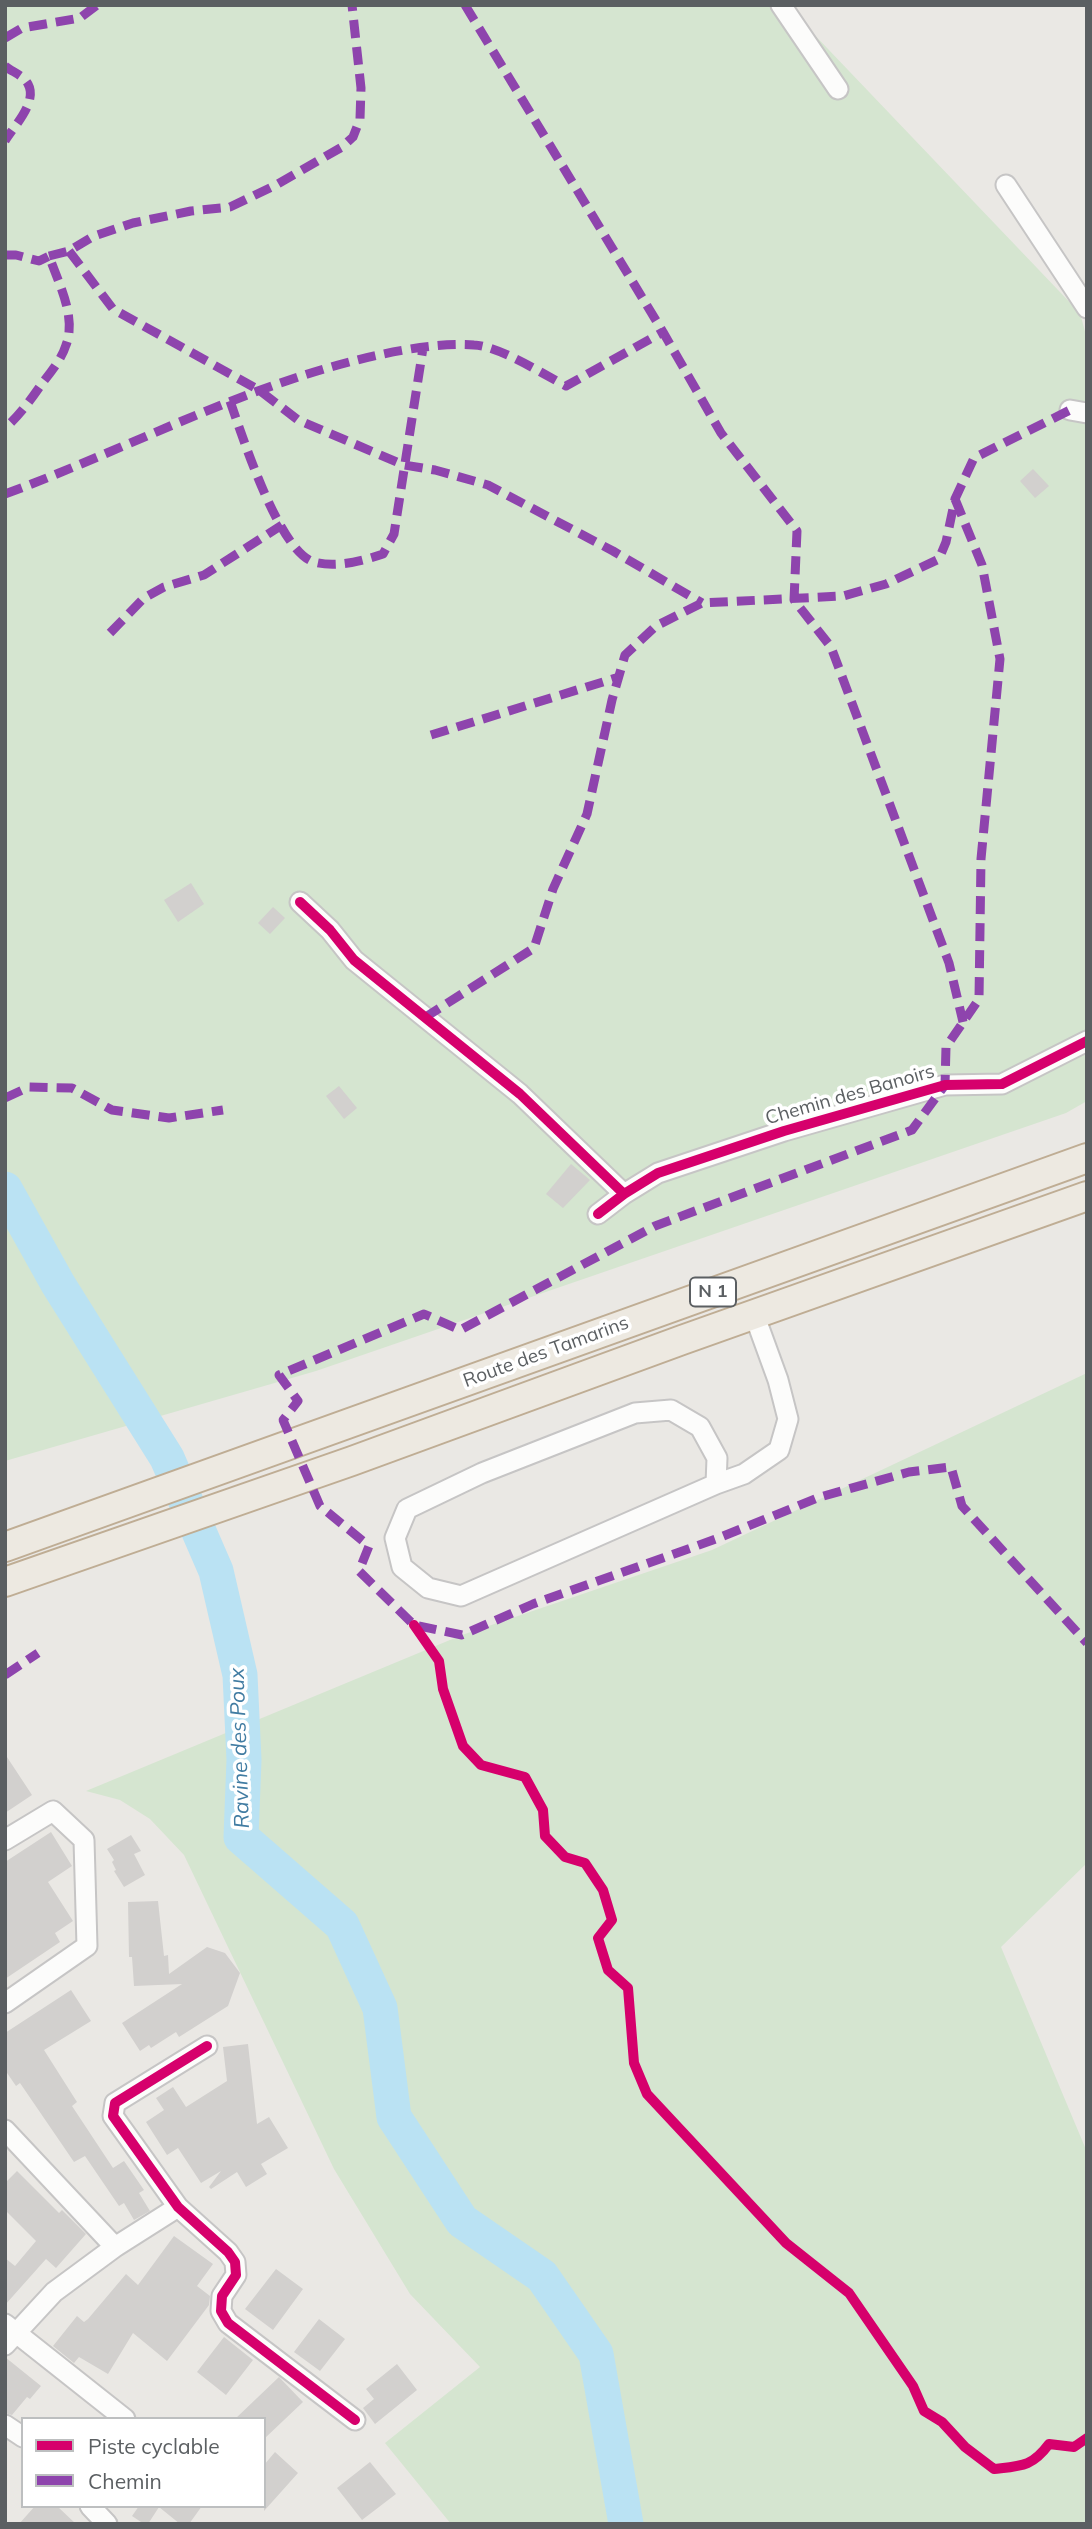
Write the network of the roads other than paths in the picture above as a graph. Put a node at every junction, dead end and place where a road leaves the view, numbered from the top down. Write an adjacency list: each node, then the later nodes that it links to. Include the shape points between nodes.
1 (781, 5): 2 (street)
2 (838, 89)
3 (1006, 185): 4 (street)
4 (1087, 308)
5 (300, 902): 8 (street, via 354,960 520,1094)
6 (1087, 1041): 8 (street, Chemin des Banoirs, via 1002,1084 945,1086 784,1131 658,1172)
7 (1087, 1158): 13 (highway, Route des Tamarins / N 1)
8 (624, 1194): 10 (street, Chemin des Banoirs)
9 (1087, 1196): 11 (highway, Route des Tamarins / N 1)
10 (598, 1214)
11 (754, 1314): 12 (street, via 788,1419 779,1450 744,1474); 14 (highway, Route des Tamarins / N 1)
12 (716, 1484): 12 (street, via 460,1596 428,1588 402,1567 395,1538 407,1509 482,1473 635,1413 671,1410 700,1427 718,1458)
13 (5, 1548)
14 (5, 1582)
15 (5, 1840): 16 (street, via 53,1811 84,1840 87,1946)
16 (5, 2003)
17 (207, 2046): 19 (street, via 115,2103 113,2116)
18 (5, 2130): 20 (street)
19 (178, 2207): 20 (street); 23 (street, via 235,2262 236,2275 222,2296 221,2311 228,2323)
20 (115, 2247): 21 (street, via 54,2292)
21 (9, 2334): 22 (street)
22 (122, 2417)
23 (355, 2420)
24 (5, 2425): 25 (street)
25 (21, 2436)
26 (92, 2508): 27 (street)
27 (107, 2524)

